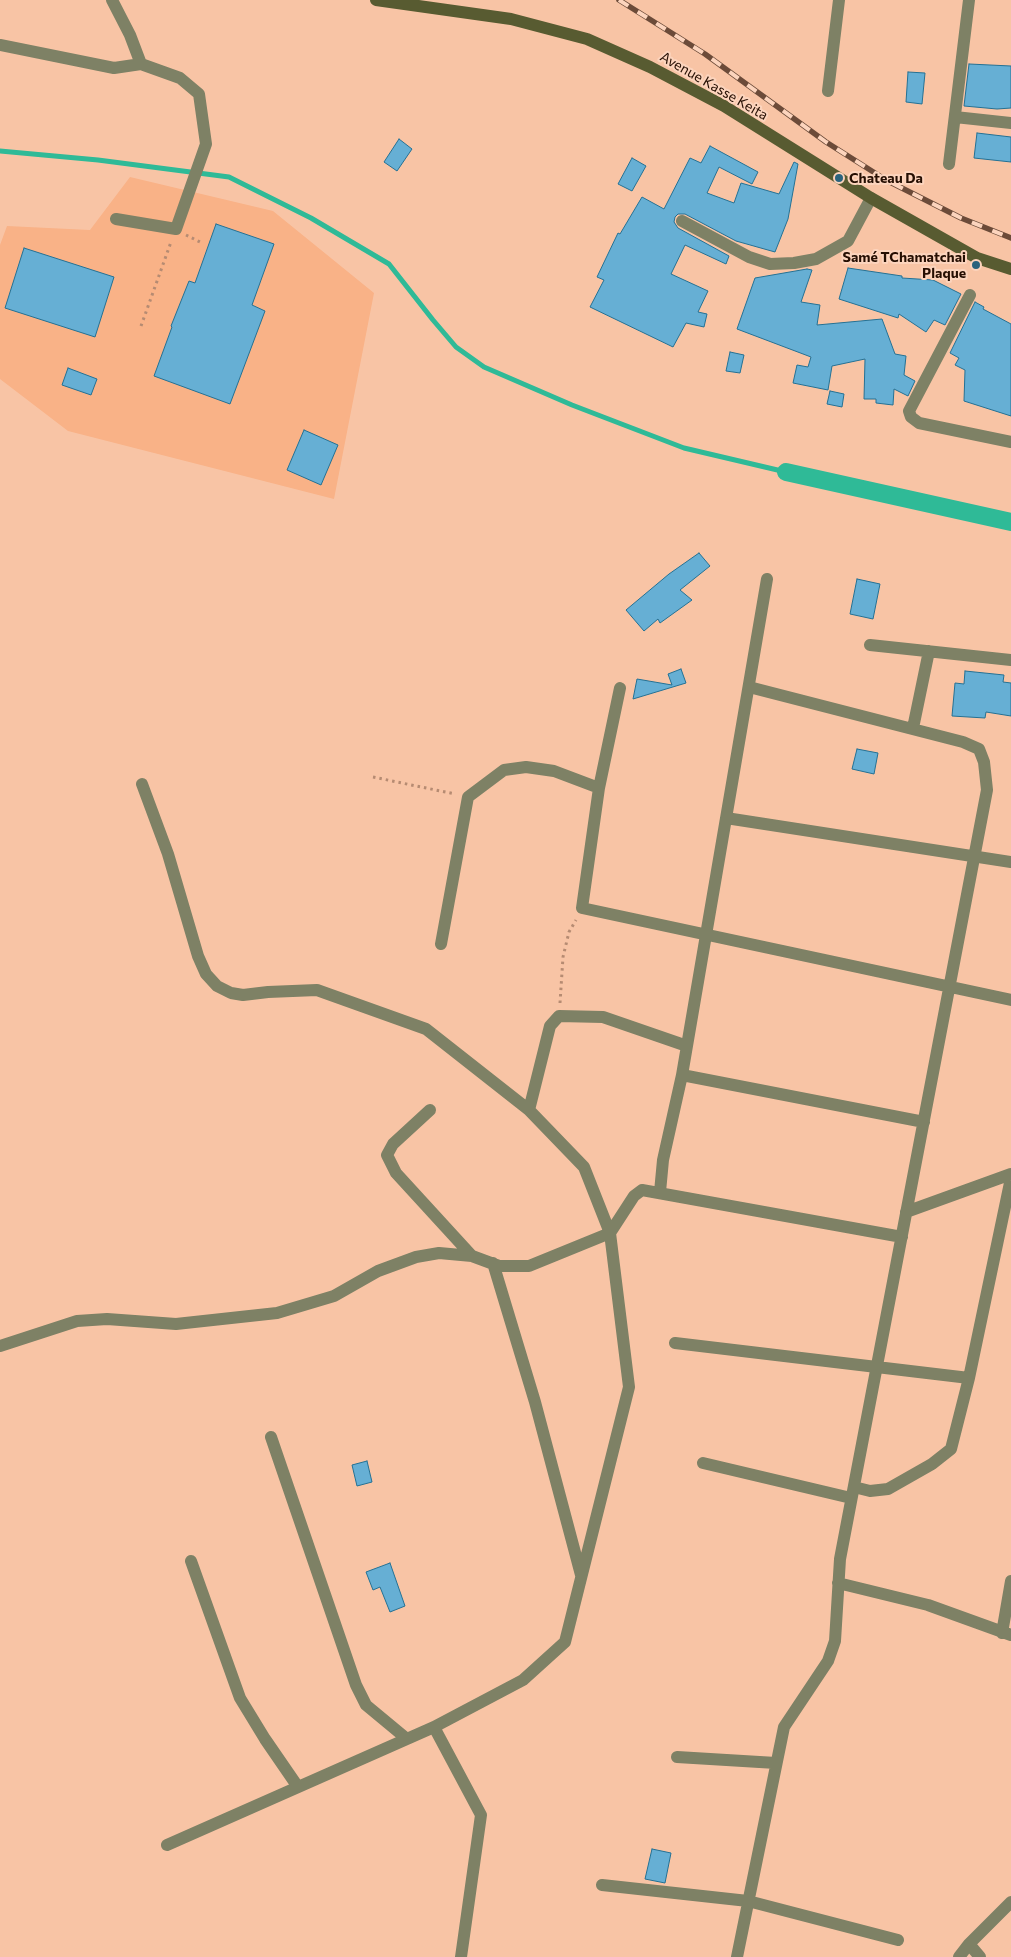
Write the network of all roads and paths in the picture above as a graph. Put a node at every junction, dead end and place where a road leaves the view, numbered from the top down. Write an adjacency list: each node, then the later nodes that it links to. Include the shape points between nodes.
1 (112, 0): 6 (street)
2 (376, 0): 11 (main road, Avenue Kasse Keita, via 511,19 587,40 650,67 724,106)
3 (839, 0): 7 (street)
4 (969, 0): 8 (street)
5 (0, 45): 6 (street, via 114,68)
6 (141, 64): 14 (street, via 180,78 199,94 206,144)
7 (828, 91)
8 (955, 117): 9 (street); 10 (street)
9 (1011, 123)
10 (949, 164)
11 (871, 198): 13 (street, via 848,241 816,259 794,264 770,264 749,257); 16 (main road, Avenue Kasse Keita, via 977,258)
12 (116, 219): 14 (street)
13 (682, 221)
14 (176, 229): 15 (path); 18 (path)
15 (200, 242)
16 (1011, 269)
17 (970, 295): 19 (street, via 910,411 911,417 919,423)
18 (140, 326)
19 (1011, 442)
20 (767, 579): 24 (street)
21 (870, 645): 22 (street)
22 (929, 651): 23 (street); 26 (street)
23 (1011, 660)
24 (749, 687): 26 (street); 31 (street)
25 (620, 688): 29 (street)
26 (913, 728): 32 (street, via 979,749 987,790)
27 (374, 777): 30 (path)
28 (142, 784): 43 (street, via 168,854 198,956 206,974 217,986 243,995 318,990 426,1029)
29 (599, 788): 30 (street, via 554,772 526,768 504,770); 34 (street)
30 (468, 797): 36 (street)
31 (726, 818): 32 (street); 35 (street)
32 (975, 856): 33 (street); 37 (street)
33 (1011, 862)
34 (582, 908): 35 (street); 39 (path, via 569,932 562,957)
35 (706, 935): 37 (street); 40 (street)
36 (441, 944)
37 (949, 988): 38 (street); 44 (street)
38 (1011, 1000)
39 (560, 1016): 40 (street, via 603,1017); 43 (street, via 550,1026)
40 (687, 1046): 41 (street)
41 (682, 1075): 44 (street); 46 (street)
42 (430, 1110): 50 (street, via 393,1144 387,1155 396,1172)
43 (529, 1110): 48 (street, via 584,1167)
44 (924, 1122): 47 (street)
45 (1011, 1176): 47 (street); 55 (street)
46 (660, 1192): 48 (street, via 642,1190 634,1196); 49 (street)
47 (906, 1212): 49 (street)
48 (610, 1233): 51 (street, via 529,1266); 60 (street, via 629,1387)
49 (902, 1237): 54 (street)
50 (472, 1256): 51 (street); 53 (street, via 439,1253 416,1257 378,1271 334,1296 278,1313 176,1324 77,1320)
51 (493, 1263): 60 (street, via 535,1402)
52 (675, 1343): 54 (street)
53 (0, 1346)
54 (876, 1367): 55 (street); 58 (street)
55 (969, 1378): 58 (street, via 951,1449 888,1489)
56 (271, 1437): 65 (street, via 356,1685 366,1705)
57 (703, 1463): 58 (street)
58 (852, 1493): 62 (street)
59 (191, 1561): 68 (street, via 240,1698)
60 (582, 1577): 64 (street, via 565,1642 523,1680)
61 (1011, 1581): 63 (street)
62 (838, 1583): 63 (street, via 928,1604); 67 (street, via 835,1641 828,1661 784,1727)
63 (1007, 1634)
64 (434, 1727): 65 (street); 75 (street, via 481,1815)
65 (407, 1739): 68 (street)
66 (676, 1758): 67 (street)
67 (776, 1763): 71 (street)
68 (298, 1787): 69 (street)
69 (167, 1845)
70 (602, 1885): 71 (street)
71 (748, 1901): 73 (street); 76 (street)
72 (1011, 1902): 74 (street)
73 (898, 1940)
74 (969, 1944): 77 (street); 78 (street)
75 (461, 1957)
76 (737, 1957)
77 (959, 1957)
78 (980, 1957)

